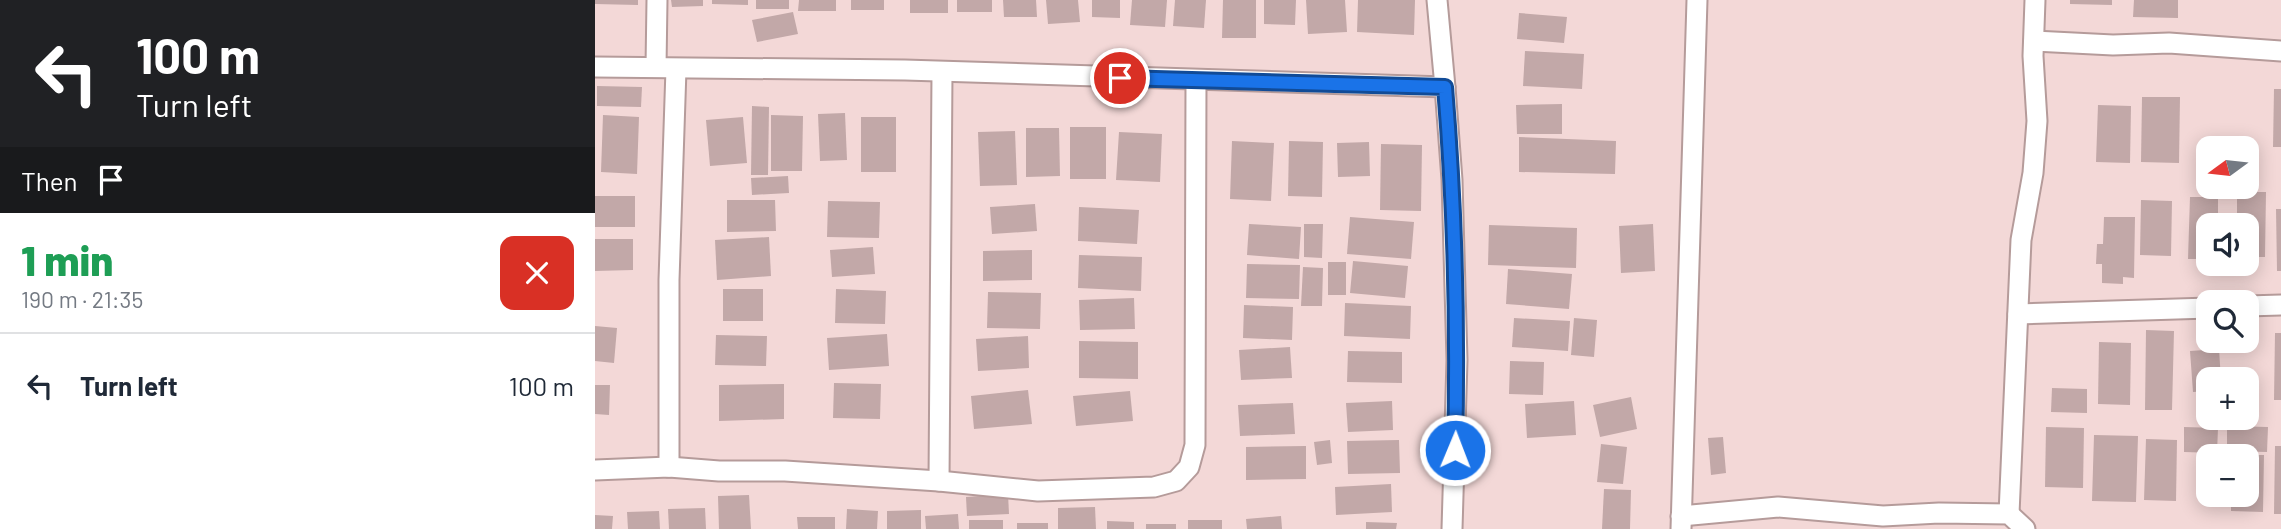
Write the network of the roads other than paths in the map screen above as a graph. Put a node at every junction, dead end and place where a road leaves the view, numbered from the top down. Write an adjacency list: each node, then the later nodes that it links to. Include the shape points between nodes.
1 (657, 0): 8 (street)
2 (1437, 0): 12 (street)
3 (1697, 0): 21 (street)
4 (2035, 0): 5 (street)
5 (2034, 41): 6 (street); 16 (street, via 2037,121 2021,240)
6 (2281, 51)
7 (595, 67): 8 (street)
8 (656, 67): 9 (street)
9 (676, 69): 10 (street); 17 (street)
10 (943, 73): 11 (street); 19 (street)
11 (1196, 80): 12 (street); 19 (street, via 1195,445 1189,467 1176,481 1154,487 1038,491)
12 (1445, 87): 22 (street, via 1457,360)
13 (2281, 305): 14 (street)
14 (2259, 306)
15 (2196, 308): 16 (street)
16 (2018, 314): 20 (street)
17 (669, 467): 18 (street); 19 (street)
18 (595, 470)
19 (939, 481)
20 (2009, 514): 21 (street, via 1884,516 1778,507); 23 (street)
21 (1681, 522)
22 (1452, 529)
23 (2025, 529)

